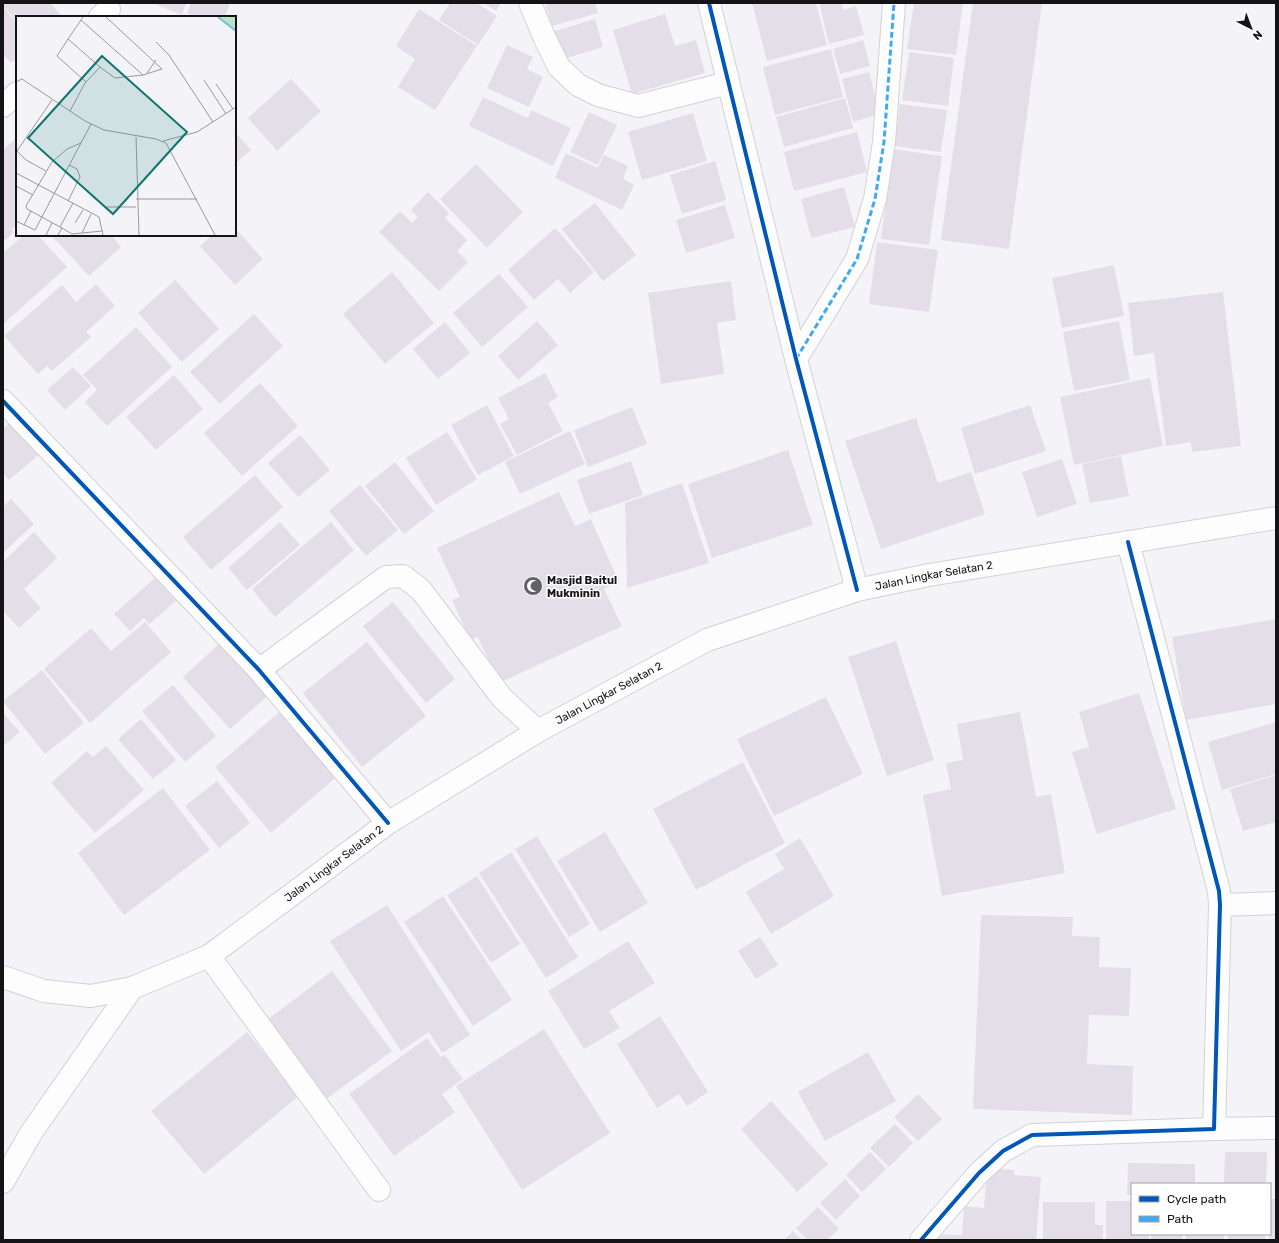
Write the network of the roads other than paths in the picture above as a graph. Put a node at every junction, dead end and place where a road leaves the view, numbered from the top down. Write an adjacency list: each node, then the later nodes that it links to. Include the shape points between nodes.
1 (530, 3): 4 (main road, via 559,67 578,84 598,95 638,106)
2 (709, 3): 4 (main road)
3 (894, 3): 7 (main road, via 884,142 875,199 857,259)
4 (728, 83): 7 (main road)
5 (16, 94): 6 (main road)
6 (3, 106)
7 (796, 359): 11 (main road)
8 (3, 400): 12 (main road)
9 (1276, 518): 10 (main road, Jalan Lingkar Selatan 2)
10 (1128, 542): 11 (main road, Jalan Lingkar Selatan 2, via 930,575); 16 (main road, via 1219,891)
11 (857, 590): 13 (main road, Jalan Lingkar Selatan 2, via 707,640)
12 (259, 670): 13 (main road, via 386,576 403,576 421,590 502,698); 14 (main road)
13 (538, 731): 14 (main road, Jalan Lingkar Selatan 2)
14 (388, 823): 17 (main road, Jalan Lingkar Selatan 2)
15 (1276, 903): 16 (main road)
16 (1220, 905): 21 (main road)
17 (209, 956): 19 (main road, Jalan Lingkar Selatan 2); 23 (main road)
18 (3, 977): 19 (main road, Jalan Lingkar Selatan 2, via 44,990 91,996)
19 (132, 988): 22 (main road, via 31,1133)
20 (1276, 1128): 21 (main road)
21 (1214, 1129): 24 (main road, via 1032,1135 1003,1151 979,1173)
22 (3, 1182)
23 (379, 1190)
24 (921, 1240)

